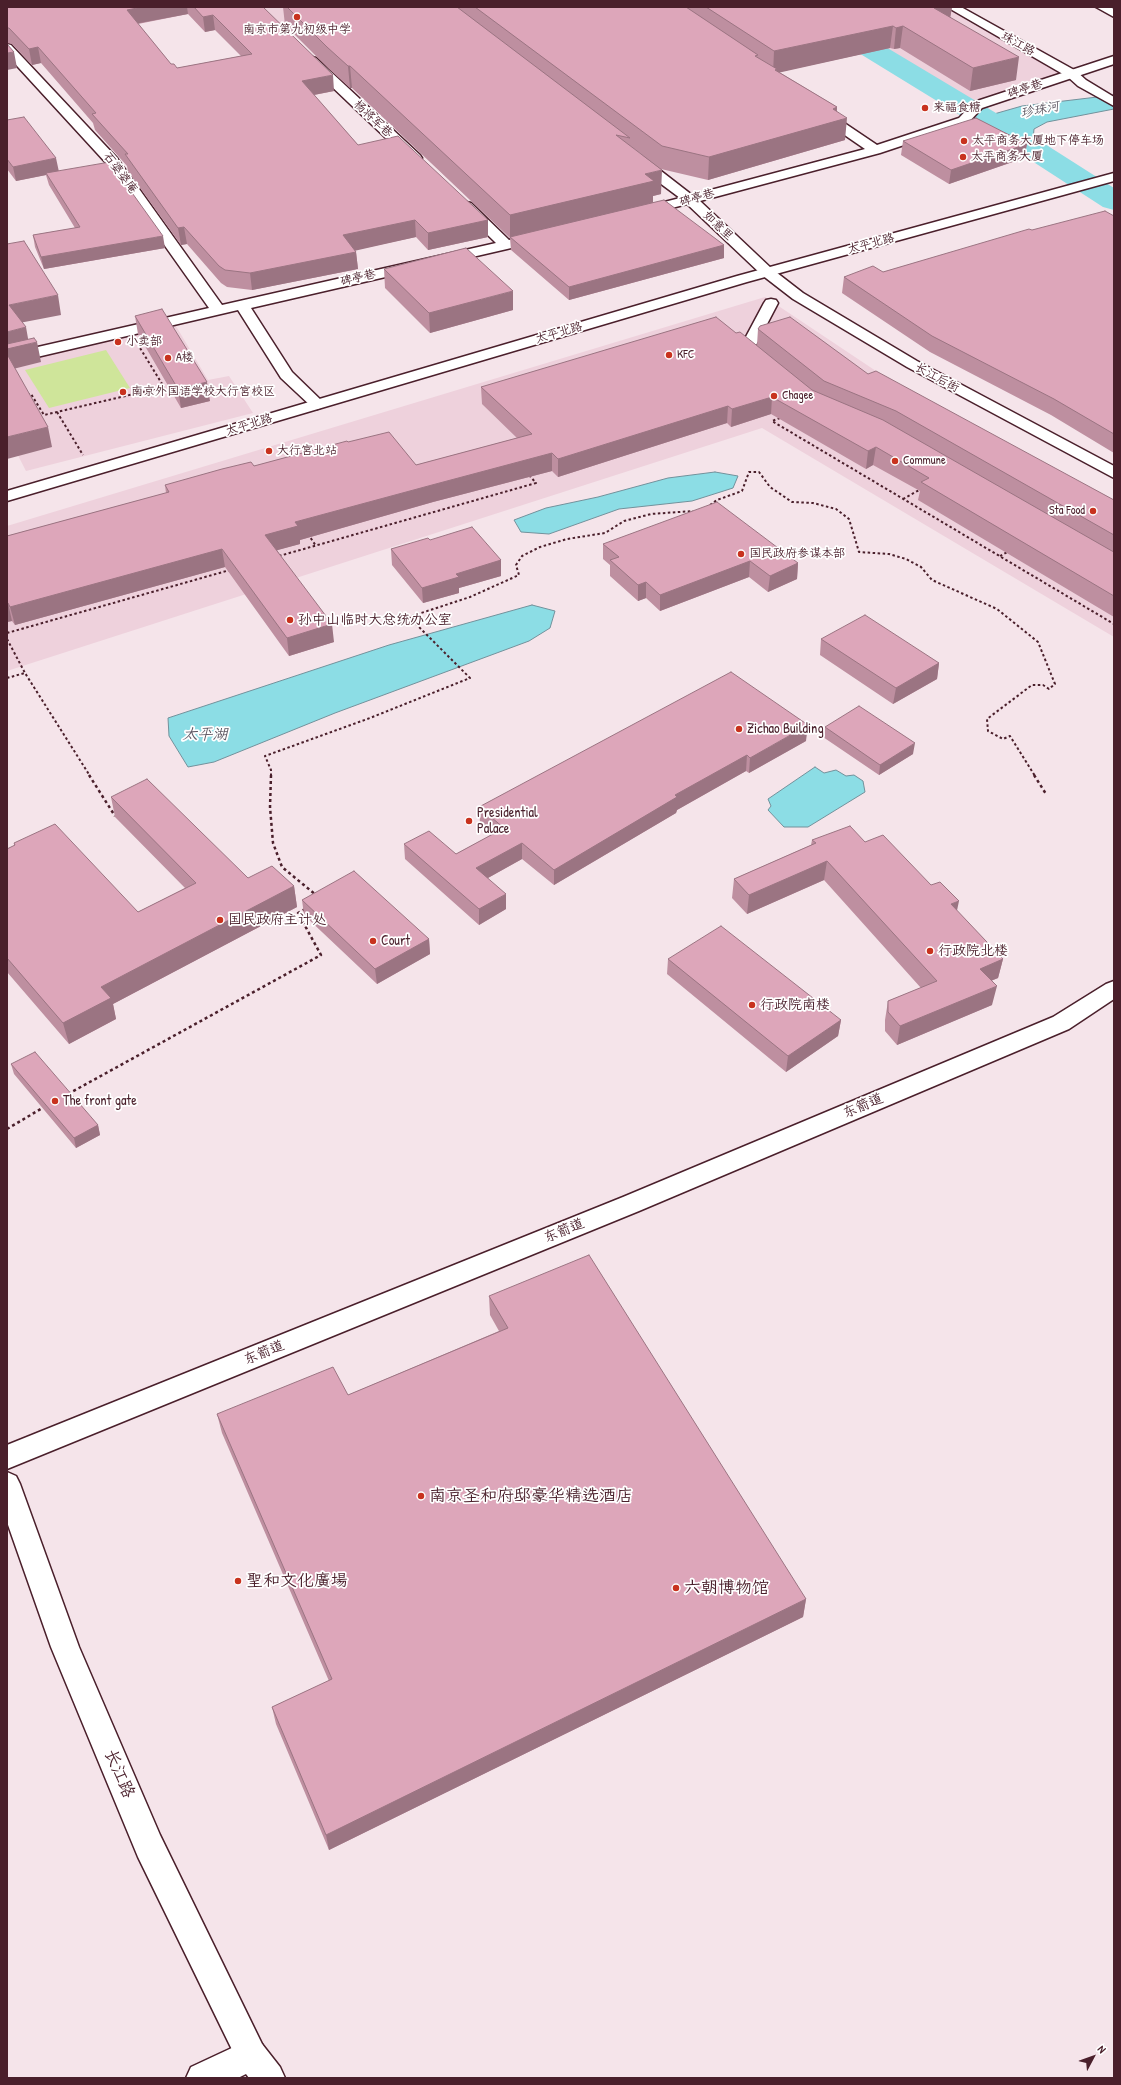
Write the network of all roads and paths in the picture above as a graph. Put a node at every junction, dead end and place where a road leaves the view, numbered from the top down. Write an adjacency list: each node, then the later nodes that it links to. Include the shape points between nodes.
1 (953, 7): 7 (street, 珠江路)
2 (1102, 7): 3 (street)
3 (1114, 14)
4 (7, 48): 22 (street, 石婆婆庵, via 112,161)
5 (303, 52): 12 (street, 杨将军巷)
6 (1114, 60): 7 (street, 碑亭巷)
7 (1072, 74): 8 (street, 珠江路); 10 (street, 碑亭巷, via 978,105 963,121)
8 (1114, 102)
9 (811, 106): 10 (street)
10 (875, 150): 15 (street, 碑亭巷)
11 (628, 152): 15 (street, 如意里)
12 (423, 166)
13 (1111, 178): 19 (street, 太平北路)
14 (457, 197): 18 (street)
15 (691, 200): 16 (street, 碑亭巷); 19 (street, 如意里)
16 (630, 215)
17 (553, 234): 18 (street, 碑亭巷)
18 (507, 245): 21 (street, 碑亭巷)
19 (767, 272): 27 (street, 太平北路); 32 (street, 长江后街, via 798,296 912,364)
20 (771, 303): 25 (street, via 747,348)
21 (241, 304): 22 (street, 碑亭巷); 27 (street, via 286,376)
22 (218, 310): 24 (street, 碑亭巷)
23 (140, 347): 28 (path, via 164,387)
24 (7, 359)
25 (778, 373)
26 (25, 395): 28 (path, via 31,394 44,416)
27 (317, 404): 34 (street, 太平北路)
28 (57, 412): 30 (path)
29 (786, 415): 35 (path, via 772,421)
30 (84, 457)
31 (526, 473): 39 (path, via 536,483)
32 (1114, 473)
33 (922, 489): 35 (path)
34 (7, 496)
35 (902, 499): 41 (path)
36 (705, 510): 51 (path, via 717,500 742,491 749,472 759,472 770,487 792,502 836,509 849,519 859,552 889,554 906,559 921,567 932,580 997,609 1038,642 1055,684 1049,689 1043,685 1032,685 987,719 988,731 1003,739 1010,736)
37 (698, 511): 53 (path, via 651,514 624,521 605,533 567,539 540,547 522,556 516,565 519,575 470,597 409,617 470,678 265,756 271,770 270,807 274,844 282,867)
38 (308, 533): 39 (path)
39 (316, 546): 42 (path)
40 (1012, 549): 41 (path)
41 (999, 556): 46 (path)
42 (274, 558)
43 (233, 569): 45 (path)
44 (202, 570): 45 (path)
45 (206, 577): 47 (path)
46 (1114, 624)
47 (7, 633)
48 (7, 639): 49 (path)
49 (25, 672): 50 (path); 52 (path)
50 (7, 678)
51 (1046, 794)
52 (115, 816)
53 (321, 899)
54 (310, 906): 56 (path, via 298,913 322,955)
55 (1114, 989): 59 (street, 东箭道, via 1054,1026 631,1204)
56 (66, 1095)
57 (48, 1105): 58 (path)
58 (7, 1129)
59 (7, 1457)
60 (7, 1484): 61 (street, 长江路, via 65,1647 149,1846)
61 (260, 2067): 62 (street)
62 (202, 2078)

